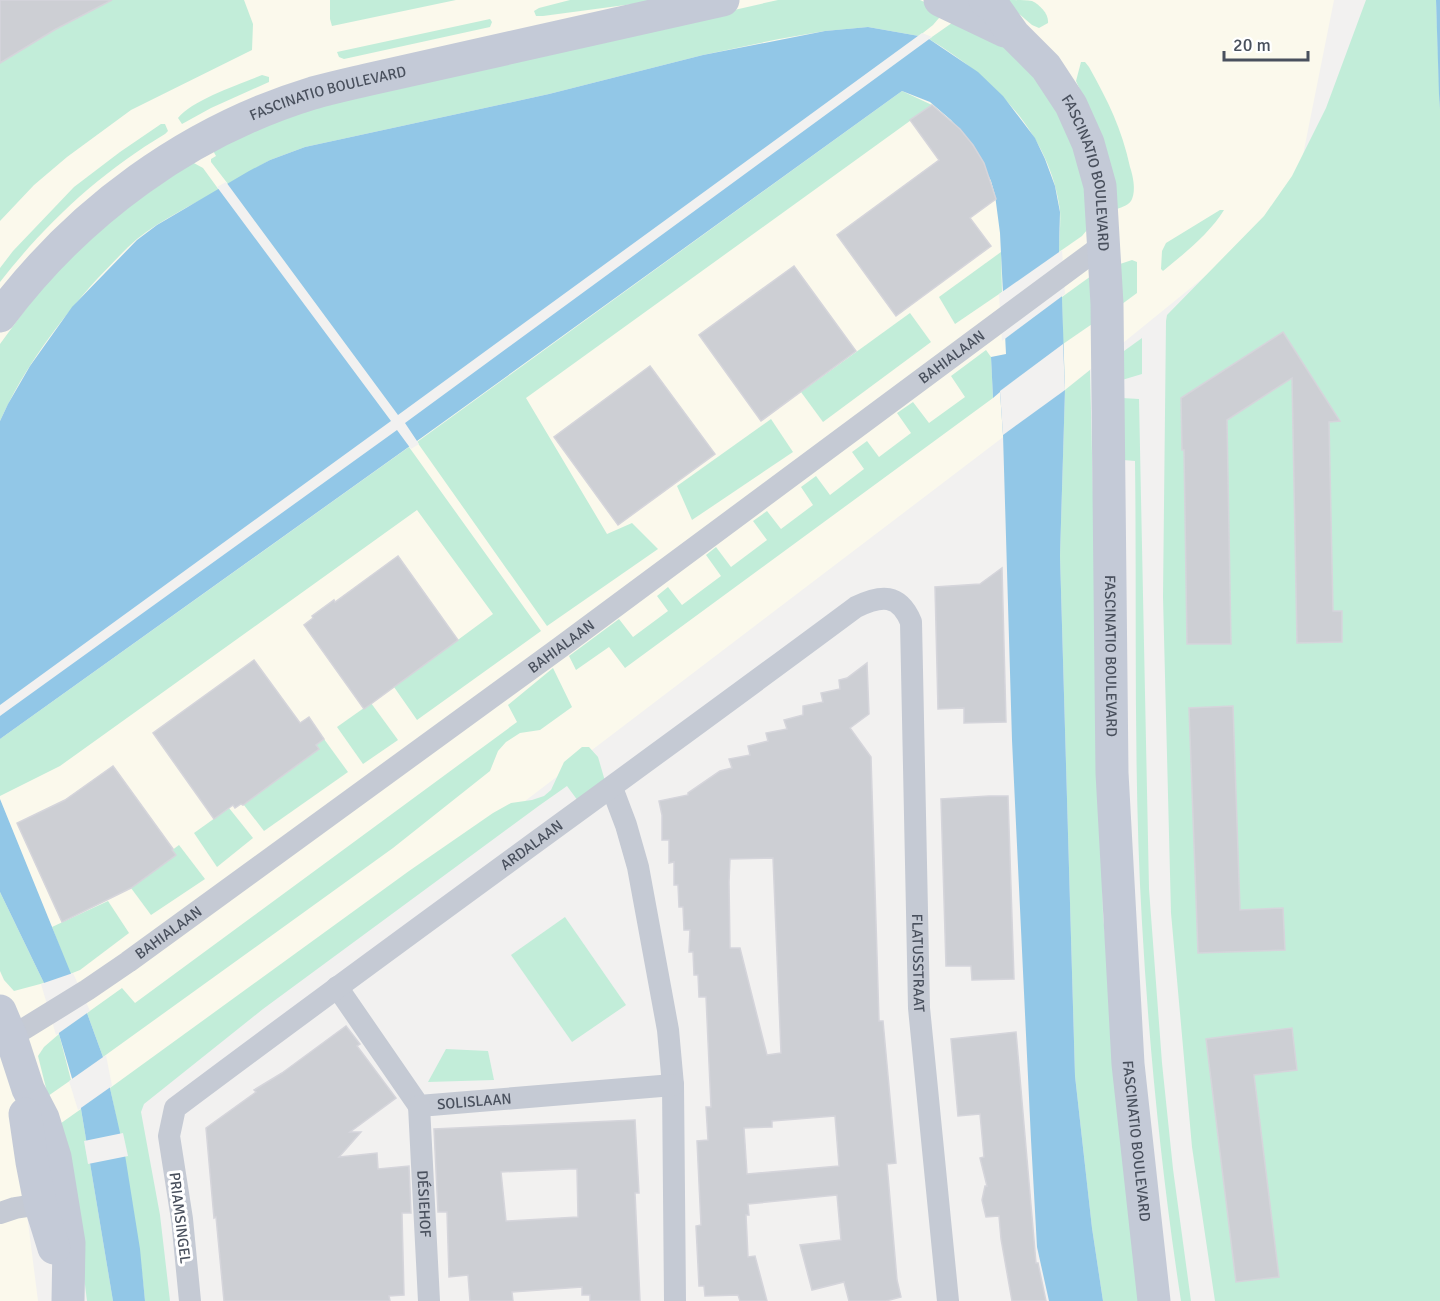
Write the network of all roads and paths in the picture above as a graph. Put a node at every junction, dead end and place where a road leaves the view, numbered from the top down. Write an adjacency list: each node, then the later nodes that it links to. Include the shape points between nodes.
1 (723, 0): 6 (street, FASCINATIO BOULEVARD, via 313,93 235,123 147,173 97,211 27,282)
2 (940, 0): 4 (street, FASCINATIO BOULEVARD)
3 (985, 0): 4 (street, FASCINATIO BOULEVARD)
4 (1014, 35): 5 (street, FASCINATIO BOULEVARD, via 1046,67 1081,124 1100,186)
5 (1104, 244): 10 (street, BAHIALAAN, via 549,656 87,990 46,1014); 21 (street, FASCINATIO BOULEVARD, via 1113,784 1128,1064)
6 (0, 316)
7 (911, 622): 8 (street, ARDALAAN, via 892,599 884,597 856,607); 20 (street, FLATUSSTRAAT, via 919,1008)
8 (612, 788): 9 (street, ARDALAAN); 11 (street, via 626,825 648,917 668,1030)
9 (337, 987): 12 (street, SOLISLAAN); 13 (street, ARDALAAN, via 175,1108)
10 (6, 1024): 14 (street, via 55,1157)
11 (673, 1085): 12 (street, SOLISLAAN); 19 (street)
12 (419, 1106): 18 (street, DÉSIEHOF)
13 (169, 1136): 17 (street, PRIAMSINGEL)
14 (52, 1202): 15 (street); 16 (street, via 69,1244)
15 (0, 1213)
16 (67, 1295)
17 (190, 1301)
18 (429, 1301)
19 (675, 1301)
20 (948, 1301)
21 (1154, 1301)

